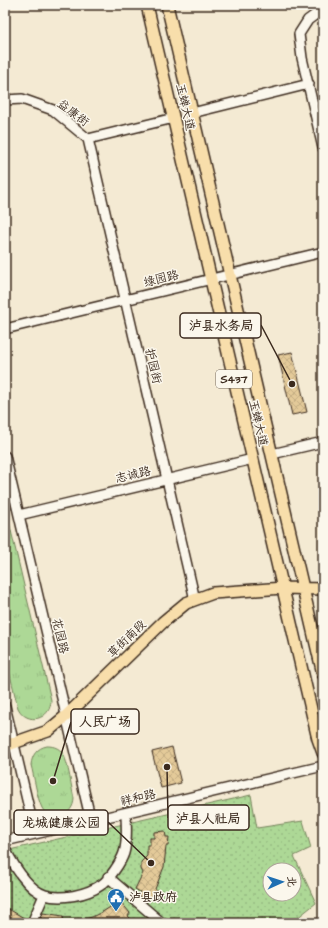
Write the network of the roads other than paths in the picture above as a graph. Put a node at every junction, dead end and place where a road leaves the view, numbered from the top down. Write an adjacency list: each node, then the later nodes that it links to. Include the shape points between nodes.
1 (147, 5): 7 (main road, 玉蝉大道 / S437)
2 (167, 5): 6 (main road, 玉蝉大道 / S437)
3 (323, 9): 4 (street, via 308,20 299,34)
4 (308, 84): 6 (street); 8 (street)
5 (5, 100): 9 (street, 益康街, via 22,99 53,110)
6 (192, 113): 12 (main road, 玉蝉大道 / S437)
7 (174, 118): 9 (street, 益康街); 13 (main road, 玉蝉大道 / S437)
8 (321, 129): 10 (street)
9 (88, 139): 14 (street, 护园街)
10 (323, 148)
11 (323, 252): 12 (street, 绿园路)
12 (230, 274): 13 (street, 绿园路); 17 (main road, 玉蝉大道 / S437)
13 (211, 279): 14 (street, 绿园路); 19 (main road, 玉蝉大道 / S437)
14 (125, 300): 15 (street, 绿园路); 20 (street, 护园街)
15 (5, 329)
16 (323, 442): 17 (street)
17 (272, 454): 23 (main road, 玉蝉大道 / S437)
18 (5, 456): 21 (street, 花园路)
19 (253, 459): 20 (street, 志诚路); 22 (main road, 玉蝉大道 / S437)
20 (167, 479): 21 (street, 志诚路); 25 (street, 护园街)
21 (19, 514): 28 (street, 花园路)
22 (283, 588): 23 (main road, 草街南段); 25 (main road, 草街南段, via 213,593); 30 (main road, 玉蝉大道 / S437)
23 (303, 588): 24 (main road, 草街南段); 26 (main road, 玉蝉大道 / S437)
24 (323, 589)
25 (195, 600): 28 (main road, 草街南段, via 186,603 163,622)
26 (323, 674)
27 (5, 706): 29 (street)
28 (66, 716): 29 (main road, 草街南段, via 48,731); 33 (street, 花园路)
29 (9, 745): 34 (street)
30 (323, 753)
31 (323, 766): 32 (street, 祥和路)
32 (126, 813): 33 (street, 祥和路); 37 (street, via 123,854)
33 (91, 821): 34 (street, 祥和路)
34 (35, 834): 35 (street, 祥和路)
35 (5, 841)
36 (5, 850): 38 (street, via 28,884)
37 (108, 878): 38 (street, via 102,885 84,894 64,897); 40 (street)
38 (44, 895): 39 (street)
39 (32, 923)
40 (162, 923)

